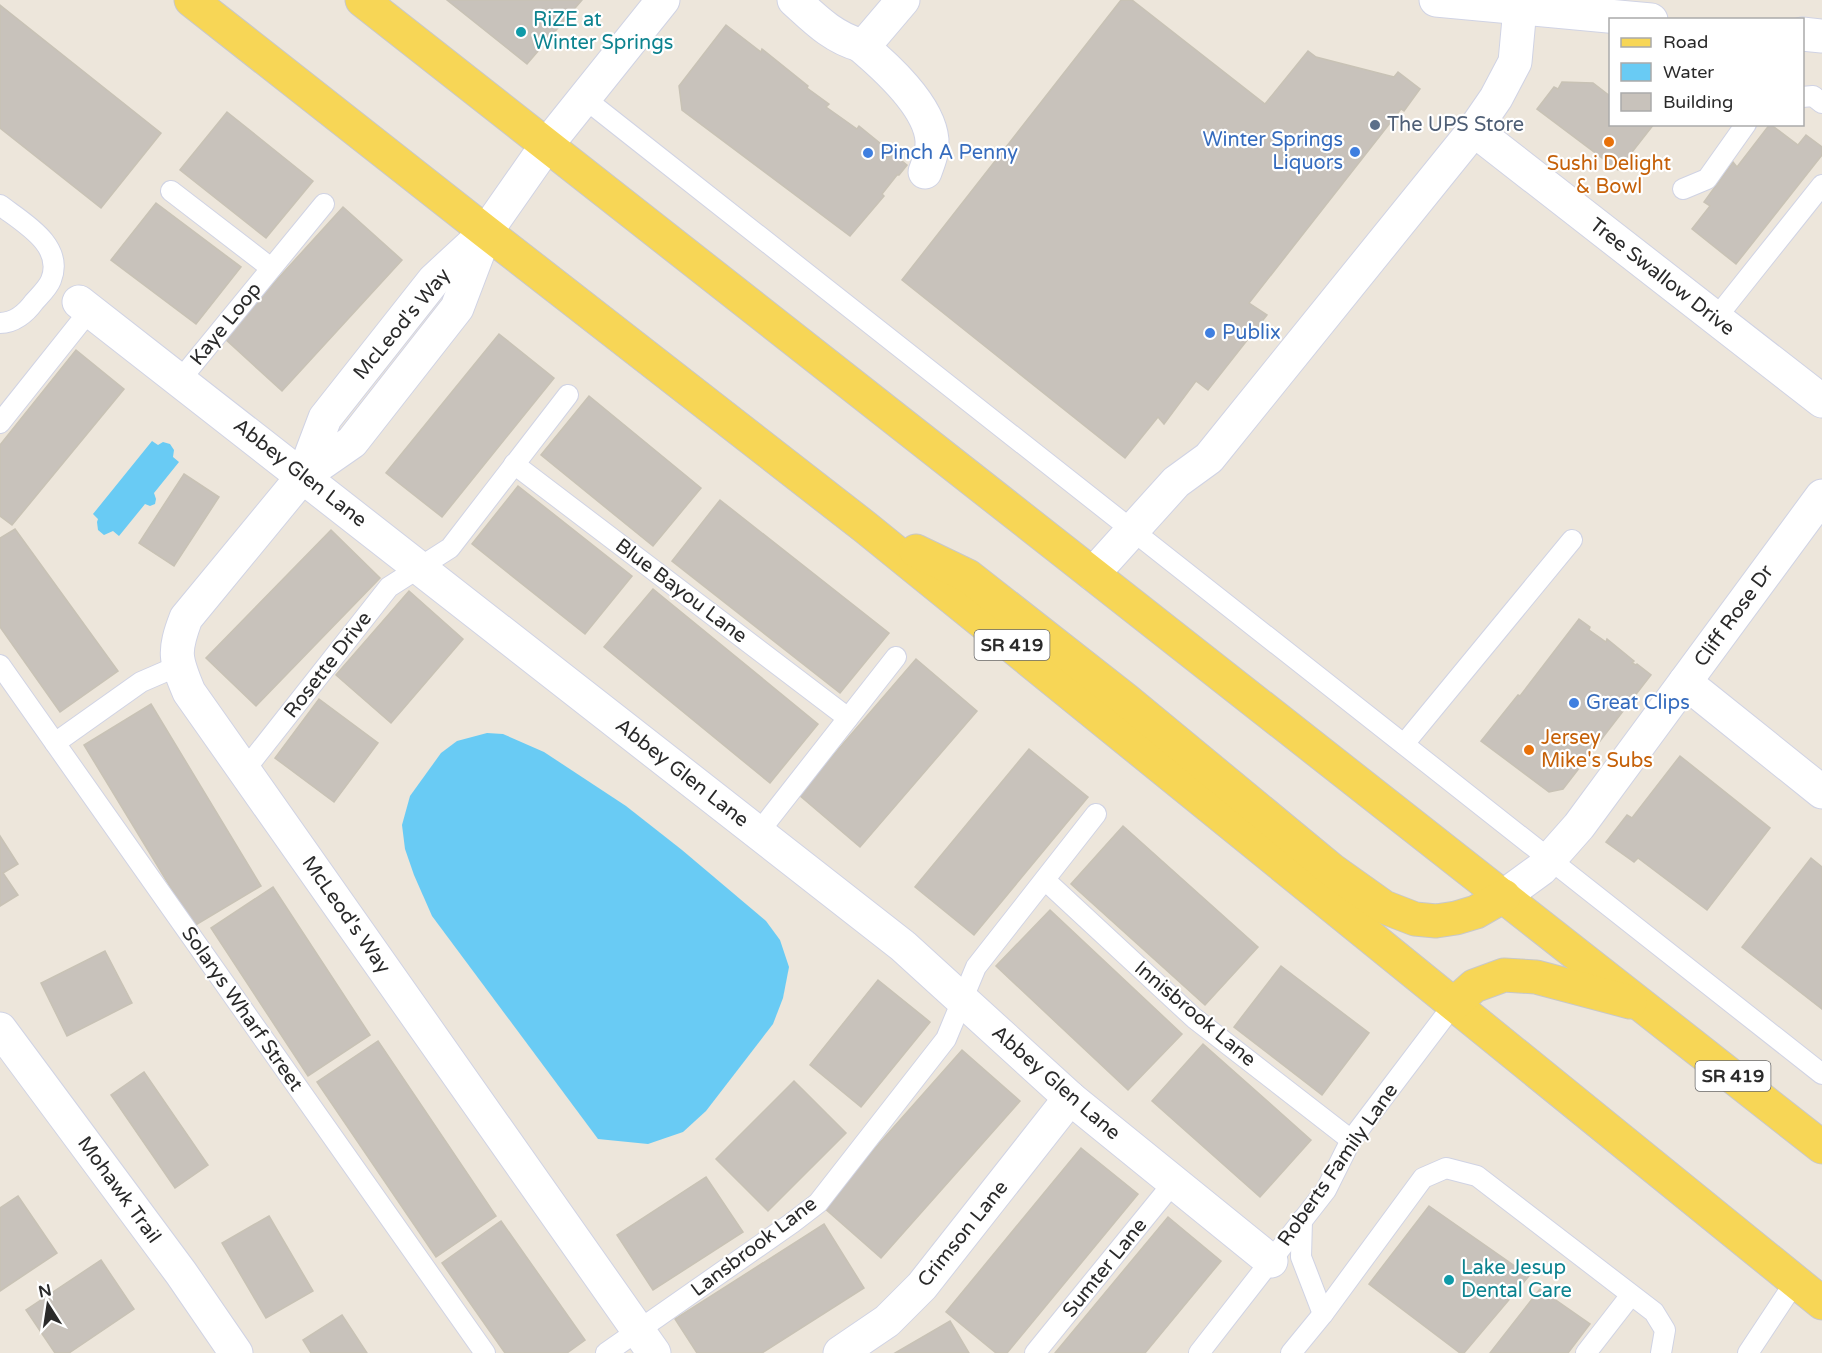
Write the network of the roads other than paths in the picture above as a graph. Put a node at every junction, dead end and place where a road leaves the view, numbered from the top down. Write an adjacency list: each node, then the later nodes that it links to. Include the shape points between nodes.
1 (191, 0): 24 (main road, SR 419)
2 (362, 0): 17 (main road, SR 419)
3 (663, 0): 13 (street, McLeod's Way)
4 (794, 0): 11 (street, via 826,30)
5 (903, 0): 11 (street, via 869,40)
6 (1436, 0): 7 (street)
7 (1520, 8): 8 (street); 16 (street, via 1515,62)
8 (1629, 18)
9 (1804, 34): 10 (street)
10 (1822, 36)
11 (860, 45): 18 (street, via 881,63 925,117 932,138 932,153)
12 (1804, 97): 14 (lane, via 1813,96)
13 (584, 98): 17 (street, McLeod's Way); 38 (lane)
14 (1822, 103)
15 (1745, 126): 20 (lane, via 1707,179)
16 (1474, 130): 28 (street, Tree Swallow Drive); 38 (street, via 1209,458 1176,482)
17 (546, 146): 24 (street, McLeod's Way); 41 (main road, SR 419)
18 (925, 172)
19 (1822, 185): 28 (lane)
20 (1683, 189)
21 (171, 190): 25 (lane, Kaye Loop)
22 (324, 204): 25 (lane, Kaye Loop)
23 (0, 205): 26 (lane, via 40,236 52,255)
24 (486, 232): 35 (street, McLeod's Way, via 434,280 326,418); 37 (main road, SR 419)
25 (271, 268): 30 (lane, Kaye Loop)
26 (50, 281): 27 (lane); 29 (lane, via 27,312)
27 (85, 306): 30 (street, Abbey Glen Lane); 33 (lane)
28 (1716, 318): 32 (street, Tree Swallow Drive)
29 (0, 323)
30 (180, 380): 35 (street, Abbey Glen Lane)
31 (567, 394): 34 (lane)
32 (1822, 401)
33 (0, 423)
34 (514, 464): 40 (lane, via 450,548); 46 (lane, Blue Bayou Lane)
35 (303, 476): 40 (street, Abbey Glen Lane); 44 (street, McLeod's Way, via 186,618 177,642)
36 (1822, 496): 45 (street, Cliff Rose Dr)
37 (866, 527): 55 (main road, via 968,576 1332,870 1384,907 1415,919 1436,921 1476,912); 57 (main road, SR 419)
38 (1132, 531): 41 (street); 48 (lane)
39 (1572, 540): 48 (lane)
40 (420, 567): 49 (lane, Rosette Drive, via 389,587); 52 (street, Abbey Glen Lane)
41 (1093, 574): 55 (main road, SR 419)
42 (896, 657): 46 (lane)
43 (0, 665): 47 (lane, Solarys Wharf Street)
44 (178, 666): 47 (lane, via 141,682); 49 (street, McLeod's Way, via 189,692)
45 (1685, 682): 50 (street); 53 (street, Cliff Rose Dr, via 1579,826)
46 (848, 718): 52 (lane)
47 (55, 743): 73 (lane, Solarys Wharf Street)
48 (1404, 744): 53 (lane)
49 (244, 771): 71 (street, McLeod's Way)
50 (1822, 792)
51 (1096, 814): 54 (lane)
52 (758, 832): 56 (street, Abbey Glen Lane, via 903,946)
53 (1549, 860): 55 (street, Cliff Rose Dr); 60 (lane)
54 (1045, 880): 56 (lane, via 976,967); 62 (lane, Innisbrook Lane, via 1194,1018)
55 (1504, 896): 58 (main road, SR 419)
56 (962, 1000): 61 (street, Abbey Glen Lane); 71 (lane, Lansbrook Lane, via 946,1039 818,1203)
57 (1454, 1005): 58 (main road, via 1474,986 1503,975 1536,977); 62 (lane, Roberts Family Lane); 67 (main road, SR 419)
58 (1644, 1005): 63 (main road, SR 419)
59 (0, 1029): 72 (street, Mohawk Trail)
60 (1822, 1074)
61 (1070, 1098): 64 (street, Abbey Glen Lane); 75 (street, Crimson Lane, via 922,1287 887,1321)
62 (1351, 1140): 65 (lane, Roberts Family Lane, via 1326,1190)
63 (1822, 1147)
64 (1174, 1182): 66 (street, Abbey Glen Lane); 76 (lane, Sumter Lane)
65 (1302, 1220): 66 (lane, Roberts Family Lane); 70 (lane, via 1301,1257)
66 (1272, 1261): 77 (lane, Roberts Family Lane)
67 (1795, 1282): 69 (main road, SR 419); 81 (lane)
68 (1631, 1295): 70 (lane, via 1477,1176 1446,1168 1423,1178); 79 (lane); 80 (lane, via 1654,1312 1665,1330)
69 (1822, 1303)
70 (1323, 1314): 78 (lane)
71 (646, 1342): 74 (lane, Lansbrook Lane)
72 (236, 1353)
73 (485, 1353)
74 (606, 1353)
75 (840, 1353)
76 (1035, 1353)
77 (1199, 1353)
78 (1291, 1353)
79 (1586, 1353)
80 (1661, 1353)
81 (1748, 1353)

